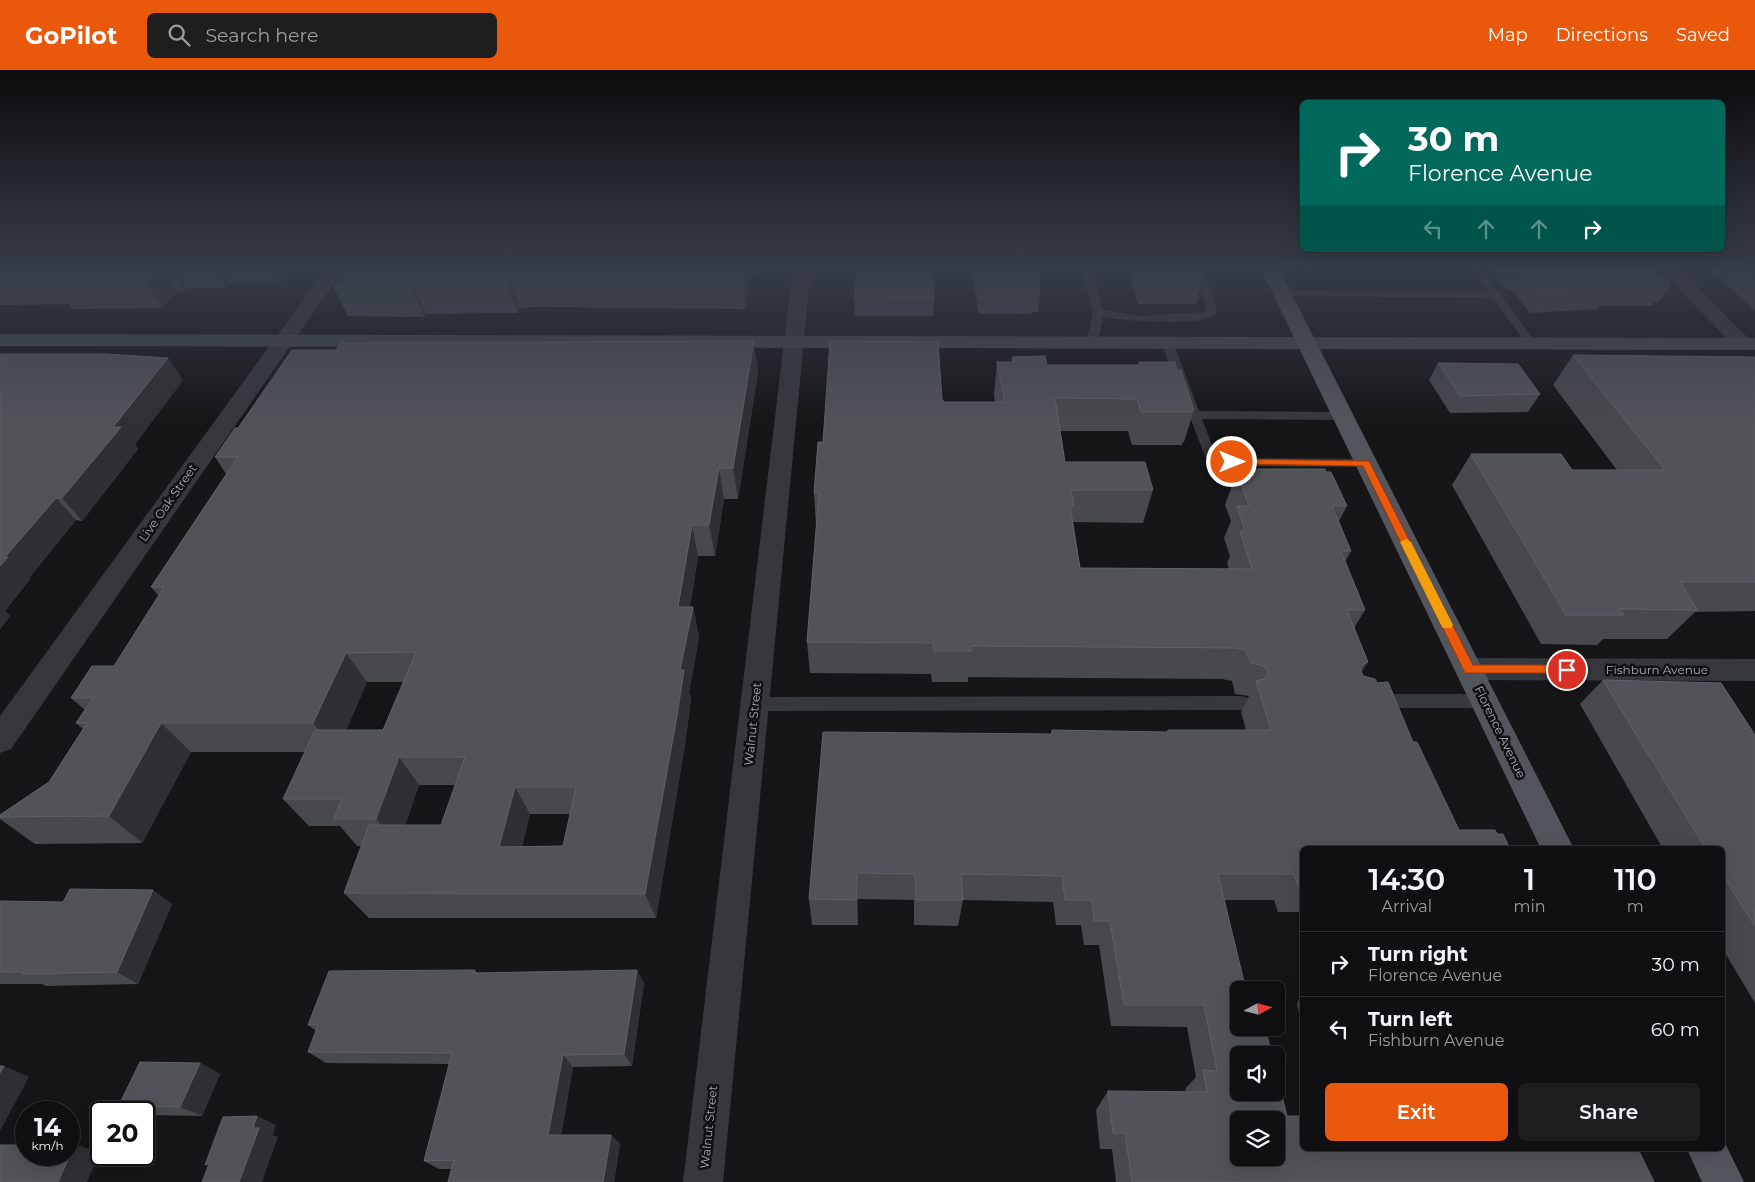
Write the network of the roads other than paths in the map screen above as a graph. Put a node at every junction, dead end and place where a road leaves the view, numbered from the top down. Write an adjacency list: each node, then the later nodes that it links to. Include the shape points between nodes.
1 (298, 319): 8 (street, Live Oak Street)
2 (796, 319): 9 (street, Walnut Street)
3 (1097, 319): 10 (lane)
4 (1294, 319): 12 (main road, Florence Avenue)
5 (1513, 319): 13 (lane)
6 (1722, 319): 14 (street)
7 (0, 340): 8 (street)
8 (283, 340): 9 (street); 24 (street, Live Oak Street)
9 (794, 341): 10 (street); 23 (street, Walnut Street)
10 (1092, 342): 11 (street)
11 (1167, 342): 12 (street); 15 (lane)
12 (1306, 343): 13 (street); 16 (main road, Florence Avenue)
13 (1531, 343): 14 (street)
14 (1749, 344)
15 (1195, 415): 16 (lane); 17 (lane, via 1209,453 1232,462)
16 (1343, 416): 17 (main road, Florence Avenue)
17 (1366, 463): 18 (main road, Florence Avenue)
18 (1469, 669): 19 (street, Fishburn Avenue, via 1710,677); 21 (main road, Florence Avenue)
19 (1755, 670)
20 (1359, 701): 21 (lane)
21 (1485, 701): 25 (main road, Florence Avenue)
22 (1242, 703): 23 (lane)
23 (754, 704): 27 (street, Walnut Street)
24 (0, 740)
25 (1557, 846)
26 (1708, 1151): 28 (main road)
27 (703, 1182)
28 (1724, 1182)

